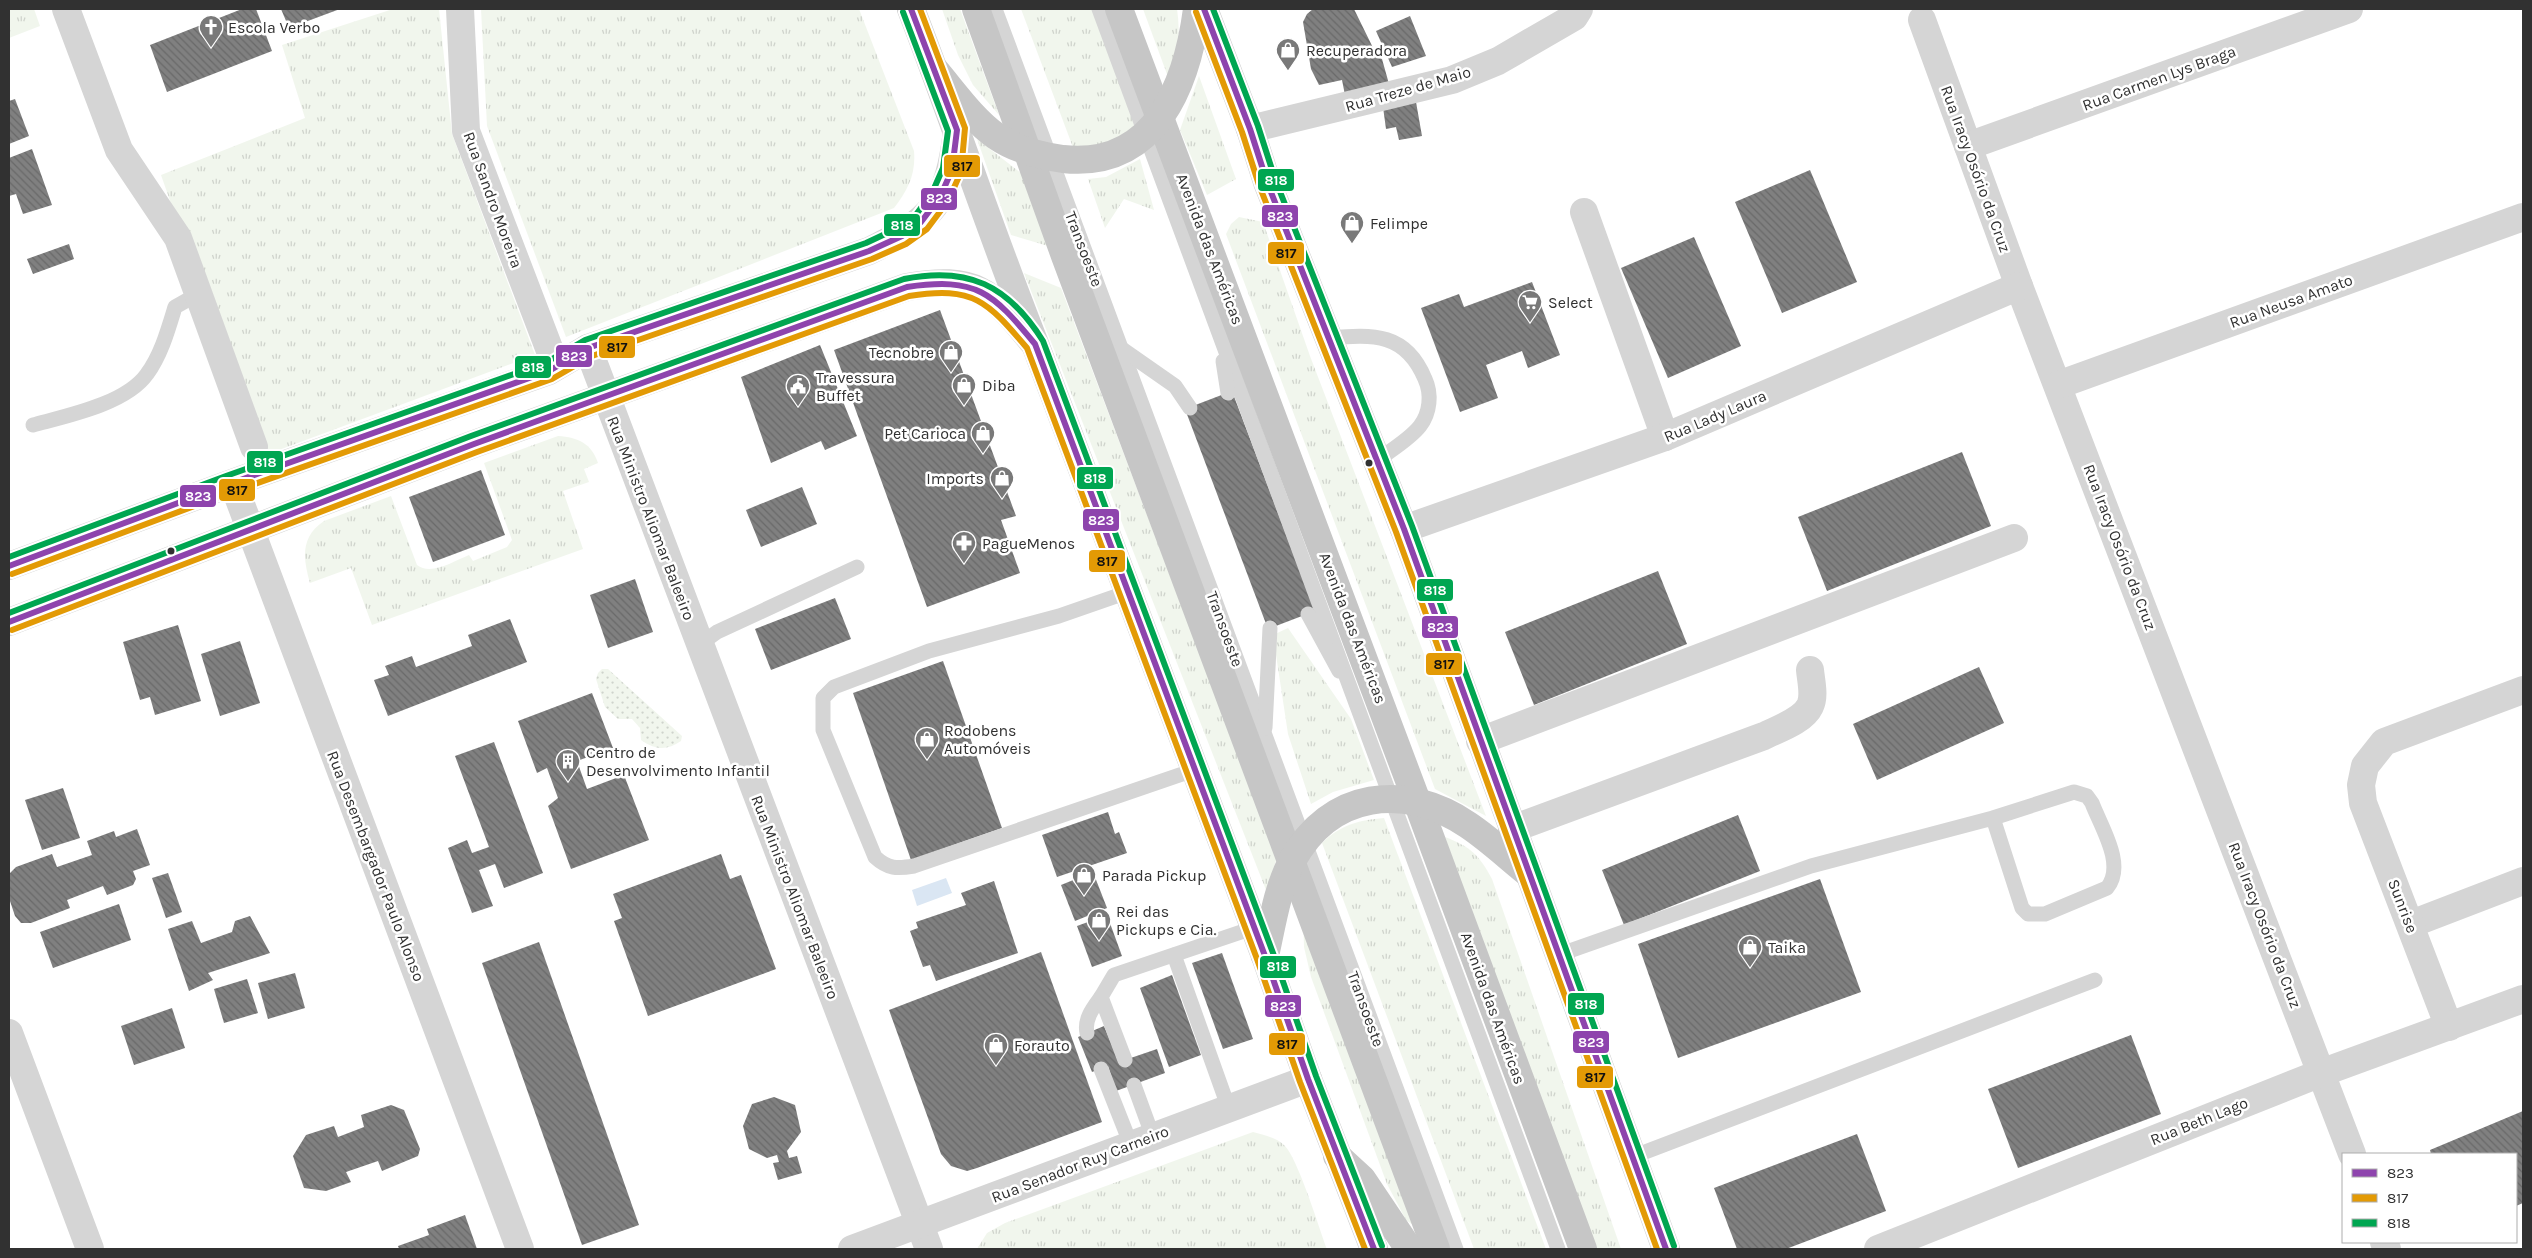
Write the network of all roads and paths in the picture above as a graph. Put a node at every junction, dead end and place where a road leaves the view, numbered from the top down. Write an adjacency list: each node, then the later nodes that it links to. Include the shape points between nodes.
1 (66, 9): 22 (street, via 118,150 171,225)
2 (460, 9): 28 (street, Rua Sandro Moreira, via 466,131)
3 (911, 9): 13 (main road)
4 (976, 9): 18 (highway)
5 (995, 9): 18 (lane, Transoeste)
6 (1099, 9): 14 (lane)
7 (1119, 9): 14 (highway, Avenida das Américas)
8 (1197, 9): 14 (highway, via 1193,39 1169,105)
9 (1204, 9): 15 (main road)
10 (1579, 9): 15 (street, Rua Treze de Maio, via 1574,17 1498,61 1452,80)
11 (2349, 9): 17 (street, Rua Carmen Lys Braga)
12 (1922, 20): 17 (street, Rua Iracy Osório da Cruz)
13 (934, 69): 16 (main road); 18 (highway, via 970,112 996,136)
14 (1152, 128): 18 (highway, via 1106,157 1084,161); 23 (lane); 54 (highway, Avenida das Américas, via 1195,208)
15 (1250, 129): 24 (main road, via 1267,182)
16 (957, 130): 25 (main road, via 996,248); 26 (street, via 952,170 940,197 921,222 902,236 869,251)
17 (1968, 146): 21 (street, Rua Iracy Osório da Cruz)
18 (1039, 154): 27 (lane, Transoeste); 57 (highway, via 1065,256)
19 (1584, 212): 34 (street)
20 (2523, 217): 29 (street, Rua Neusa Amato)
21 (2019, 286): 29 (street, Rua Iracy Osório da Cruz); 34 (street, Rua Lady Laura)
22 (198, 294): 33 (lane, via 175,307 164,342 146,375 128,392); 35 (street)
23 (1215, 320): 30 (lane); 50 (lane)
24 (1329, 338): 36 (main road); 36 (lane, via 1385,339 1406,347 1419,363 1428,386 1430,406 1420,426)
25 (1035, 344): 31 (street, via 1010,314 981,290 957,282 934,282 907,287); 43 (main road)
26 (588, 348): 31 (street, Rua Ministro Aliomar Baleeiro); 37 (street, via 548,371)
27 (1122, 348): 32 (lane, via 1176,386); 51 (lane, Transoeste)
28 (552, 356)
29 (2058, 385): 73 (street, Rua Iracy Osório da Cruz)
30 (1228, 393)
31 (605, 396): 39 (street); 47 (street, Rua Ministro Aliomar Baleeiro)
32 (1190, 408)
33 (33, 425)
34 (1665, 437): 38 (street, Rua Lady Laura)
35 (254, 447)
36 (1378, 460): 38 (main road)
37 (233, 483): 39 (street, Rua Desembargador Paulo Alonso); 41 (street)
38 (1404, 529): 52 (main road)
39 (250, 530): 45 (street); 83 (street, Rua Desembargador Paulo Alonso)
40 (2014, 538): 52 (street)
41 (9, 566)
42 (857, 567): 47 (lane, via 717,632)
43 (1128, 592): 53 (main road); 53 (lane, via 1059,616 929,651 834,687 823,698 823,730 876,857 892,868 914,866)
44 (1308, 614): 50 (lane, via 1323,645)
45 (9, 622)
46 (1270, 628): 51 (lane)
47 (700, 645): 81 (street, Rua Ministro Aliomar Baleeiro)
48 (1810, 670): 56 (street, via 1810,706 1800,717 1764,736)
49 (2523, 690): 60 (street, Sunrise, via 2384,742 2365,766 2361,785 2363,803)
50 (1356, 697): 54 (lane)
51 (1264, 735): 57 (lane, Transoeste)
52 (1480, 741): 56 (main road)
53 (1194, 770): 61 (main road)
54 (1406, 801): 57 (highway, via 1356,803 1336,811 1315,829); 58 (highway, via 1443,811 1468,825); 90 (lane); 91 (highway, Avenida das Américas)
55 (1993, 818): 55 (lane, via 2074,792 2087,796 2115,863 2112,882 2106,888 2045,914 2028,914 2022,908); 63 (lane, via 1811,866)
56 (1512, 829): 58 (main road)
57 (1298, 852): 64 (highway, via 1277,904); 88 (highway); 89 (lane, Transoeste)
58 (1528, 873): 63 (main road)
59 (2523, 882): 60 (street)
60 (2411, 924): 68 (street, Sunrise)
61 (1254, 928): 62 (lane); 64 (main road)
62 (1174, 955): 66 (lane, via 1114,975); 76 (lane)
63 (1558, 955): 80 (main road)
64 (1265, 956): 74 (main road)
65 (2095, 980): 80 (lane)
66 (1101, 997): 70 (lane, via 1085,1025); 71 (lane)
67 (2523, 999): 68 (street, Rua Beth Lago)
68 (2449, 1026): 73 (street, Rua Beth Lago)
69 (9, 1033): 82 (street)
70 (1087, 1033)
71 (1125, 1060)
72 (1101, 1069): 77 (lane)
73 (2321, 1073): 78 (street, Rua Iracy Osório da Cruz); 93 (street, Rua Beth Lago)
74 (1308, 1079): 76 (street, Rua Senador Ruy Carneiro); 79 (main road)
75 (1134, 1085): 77 (lane)
76 (1229, 1109): 77 (street, Rua Senador Ruy Carneiro)
77 (1142, 1141): 81 (street, Rua Senador Ruy Carneiro)
78 (2352, 1153)
79 (1337, 1156): 86 (main road); 87 (highway, via 1362,1179)
80 (1632, 1157): 92 (main road)
81 (920, 1224): 84 (street, Rua Senador Ruy Carneiro); 85 (street, Rua Ministro Aliomar Baleeiro)
82 (90, 1249)
83 (520, 1249)
84 (852, 1249)
85 (929, 1249)
86 (1374, 1249)
87 (1409, 1249)
88 (1436, 1249)
89 (1456, 1249)
90 (1558, 1249)
91 (1583, 1249)
92 (1666, 1249)
93 (1878, 1249)

